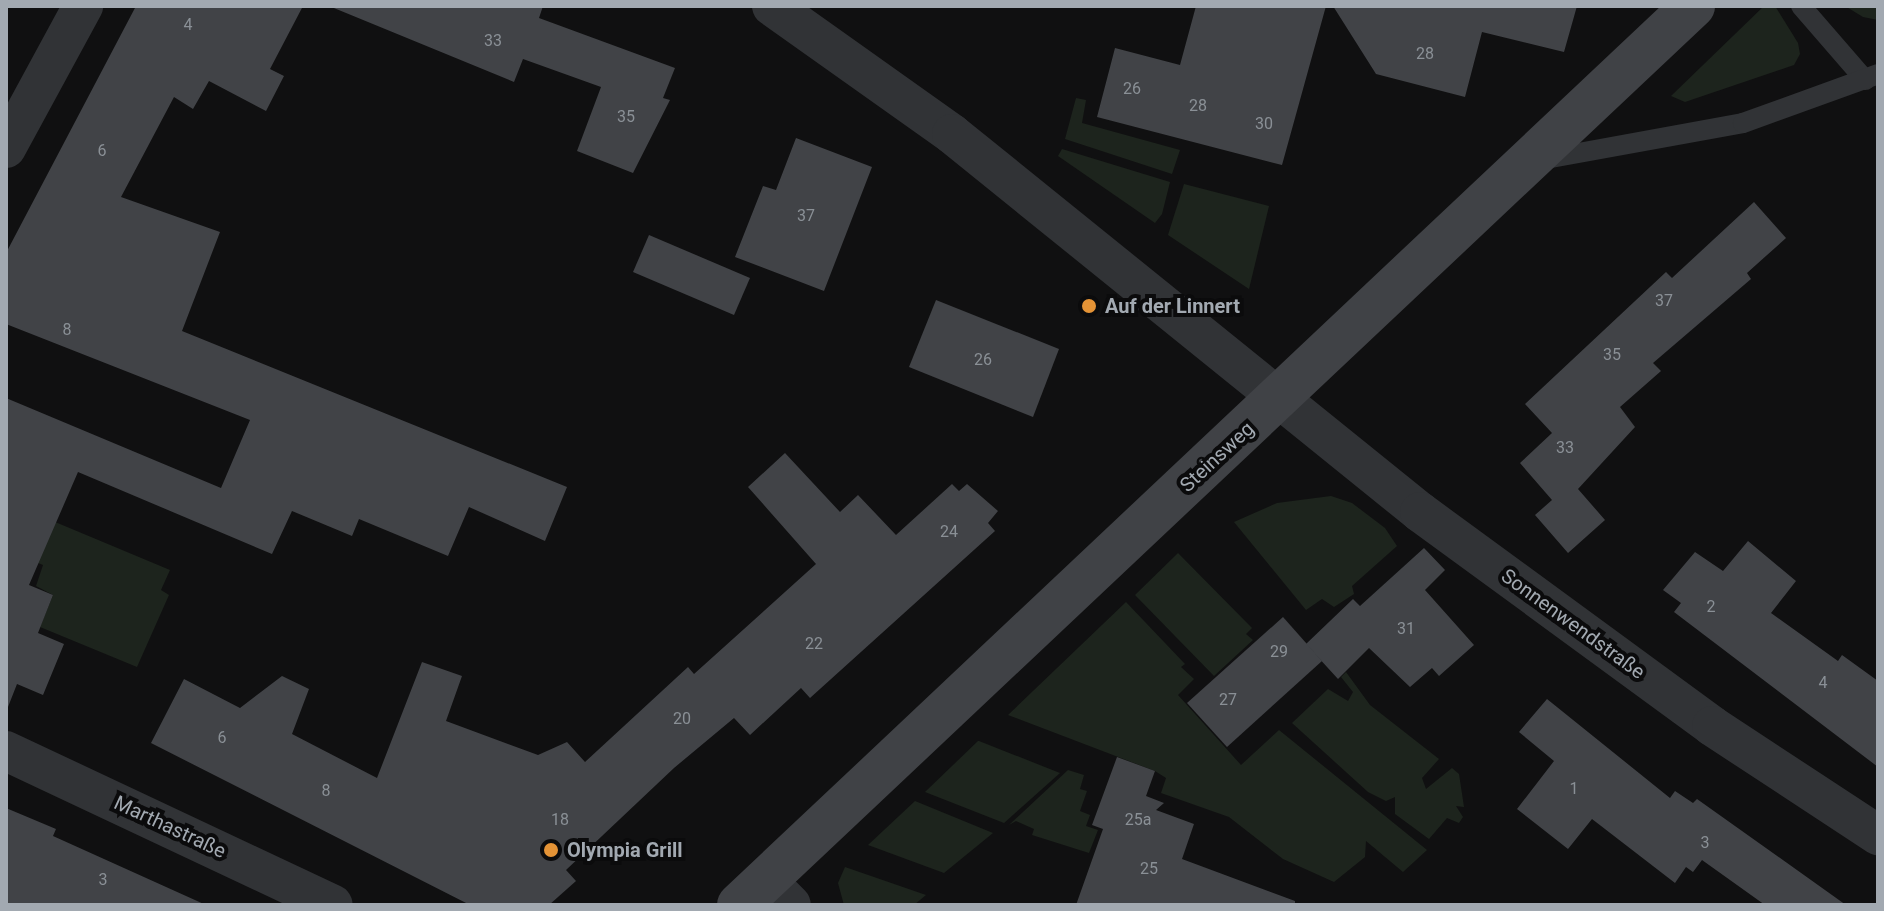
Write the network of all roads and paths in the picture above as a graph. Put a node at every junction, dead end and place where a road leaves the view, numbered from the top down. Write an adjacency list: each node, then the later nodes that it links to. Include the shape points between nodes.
1 (83, 6): 6 (street)
2 (1693, 6): 7 (main road, Steinsweg)
3 (1801, 6): 5 (lane)
4 (785, 9): 8 (street, via 952,134)
5 (1872, 77): 7 (lane, via 1743,123)
6 (6, 148)
7 (1529, 162): 8 (main road, Steinsweg)
8 (1278, 400): 10 (street, Sonnenwendstraße, via 1700,718); 11 (main road, Steinsweg)
9 (6, 751): 12 (street, Marthastraße)
10 (1878, 835)
11 (765, 897)
12 (333, 905)

